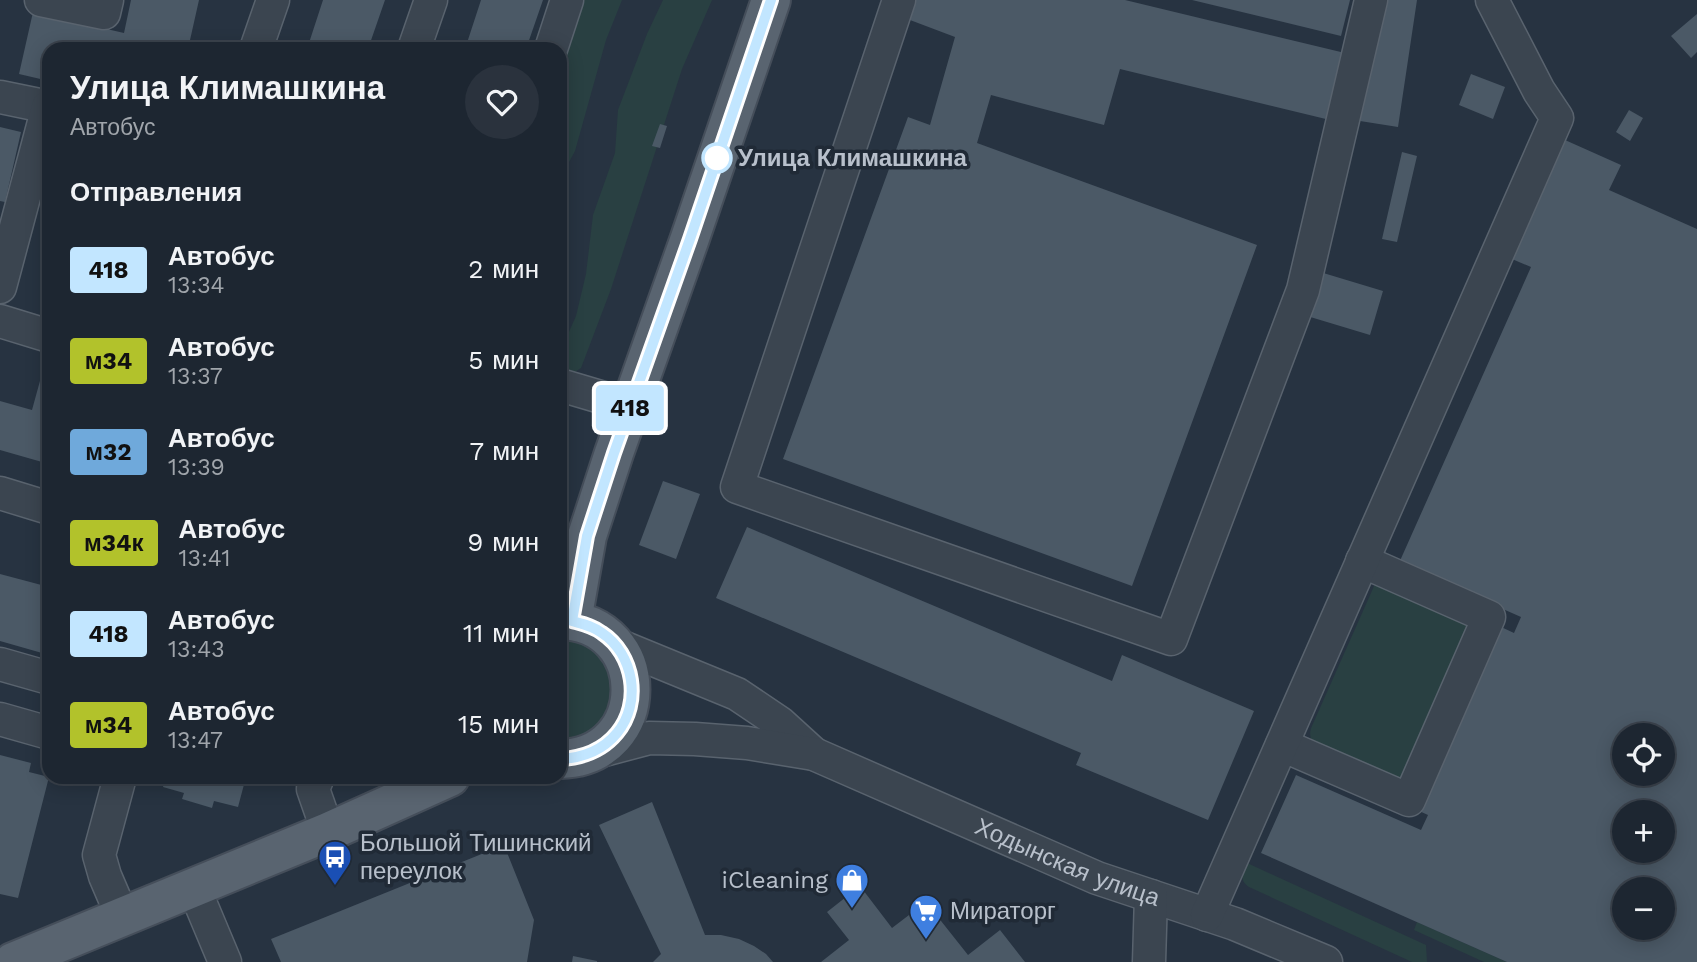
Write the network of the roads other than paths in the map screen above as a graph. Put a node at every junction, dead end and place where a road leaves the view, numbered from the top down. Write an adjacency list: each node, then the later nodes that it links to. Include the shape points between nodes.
1 (41, 0): 2 (street, via 104,13)
2 (107, 0)
3 (273, 0): 10 (street)
4 (431, 0): 11 (street)
5 (567, 0): 12 (street)
6 (771, 0): 20 (main road)
7 (899, 0): 8 (street, via 737,487 1171,639 1303,290)
8 (1371, 0)
9 (1492, 0): 23 (street, via 1557,118)
10 (258, 42)
11 (416, 42)
12 (553, 42)
13 (0, 97): 14 (street)
14 (42, 106)
15 (42, 133): 16 (street)
16 (0, 287)
17 (0, 321): 18 (street)
18 (42, 334)
19 (567, 387): 20 (street)
20 (631, 406): 24 (main road, via 587,536)
21 (0, 494): 22 (street)
22 (42, 506)
23 (1362, 561): 31 (street); 31 (street, via 1489,617 1436,739 1409,800)
24 (567, 617)
25 (567, 621): 26 (main road, via 588,625)
26 (615, 644): 32 (street, Ходынская улица, via 737,694 780,723); 33 (main road, via 631,678 627,716 604,745)
27 (0, 664): 28 (street)
28 (42, 676)
29 (0, 719): 30 (street)
30 (42, 731)
31 (1282, 745): 40 (street)
32 (814, 754): 33 (street, Ходынская улица, via 747,743 649,738); 39 (street, Ходынская улица, via 1097,878)
33 (574, 756)
34 (118, 784): 41 (street, via 99,855)
35 (315, 784): 37 (street)
36 (434, 784): 37 (main road)
37 (328, 832): 38 (main road)
38 (194, 888): 41 (main road); 44 (street)
39 (1151, 896): 40 (street, Ходынская улица); 45 (street)
40 (1207, 915): 46 (street, Ходынская улица)
41 (123, 918): 42 (main road)
42 (59, 953): 43 (main road)
43 (14, 962)
44 (225, 962)
45 (1149, 962)
46 (1326, 962)

